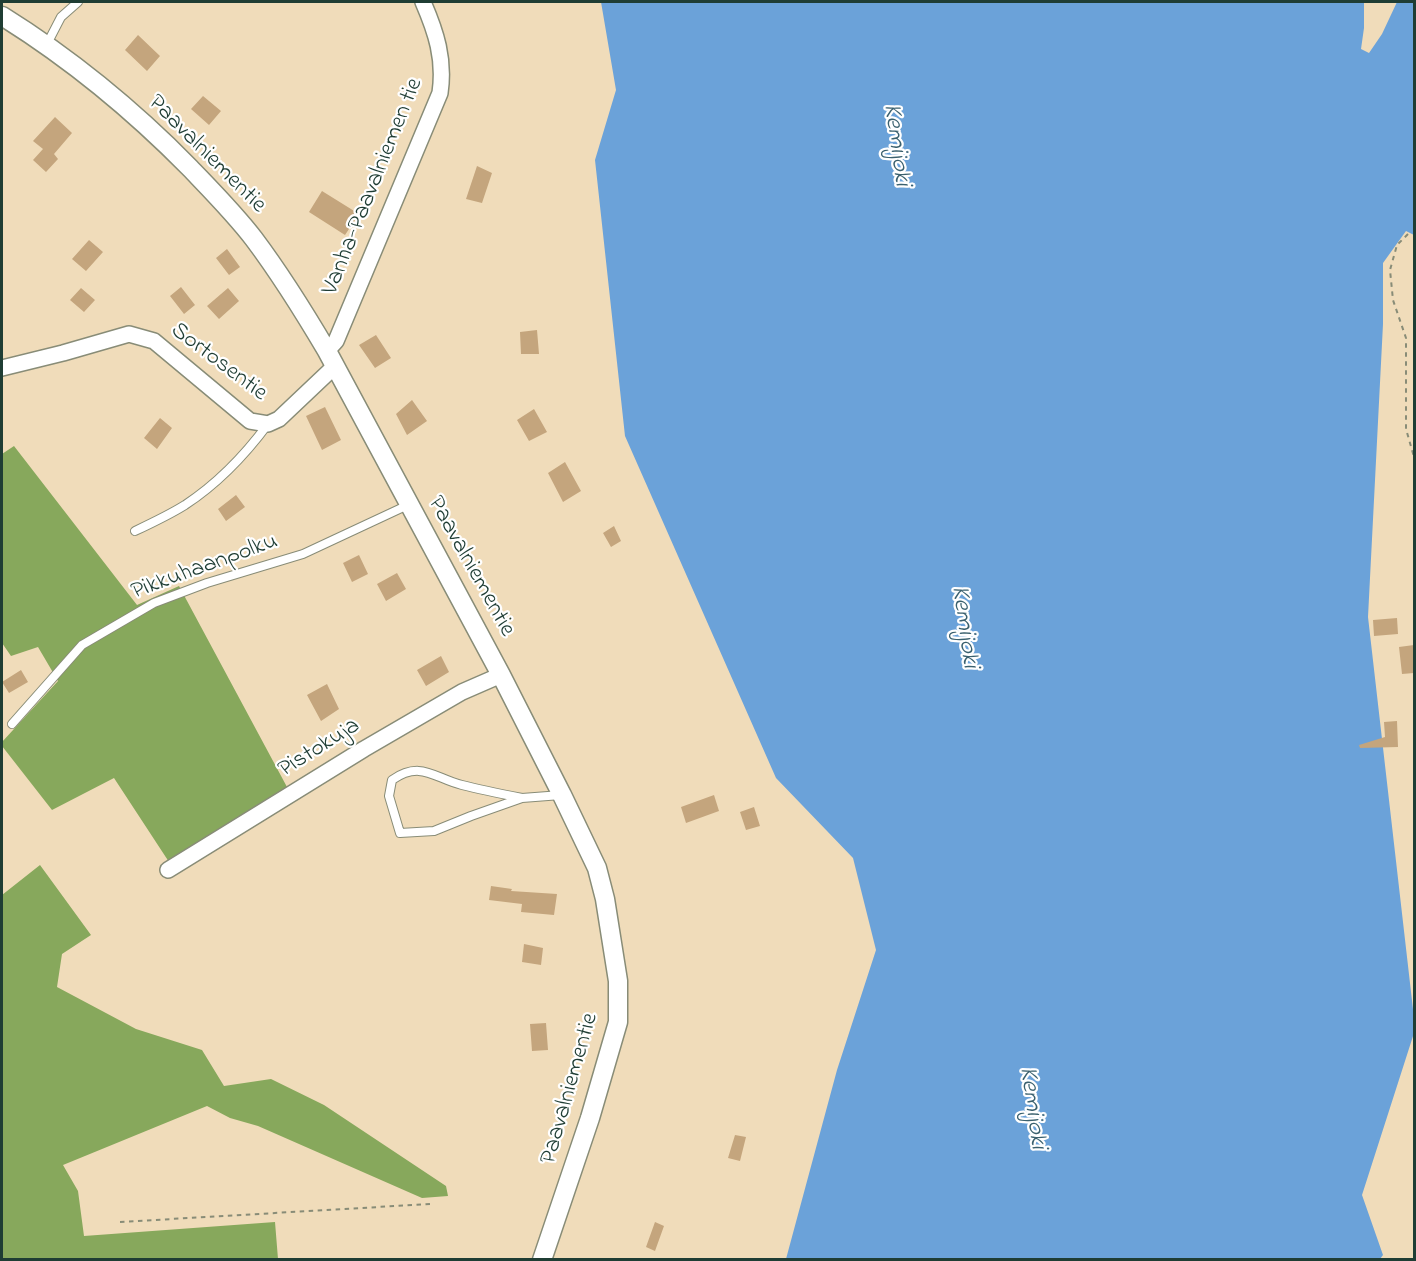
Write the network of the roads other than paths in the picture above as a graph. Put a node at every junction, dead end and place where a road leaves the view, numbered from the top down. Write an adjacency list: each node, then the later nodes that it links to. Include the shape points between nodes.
1 (78, 2): 4 (lane, via 60,17)
2 (423, 2): 5 (street, Vanha-Paavalniemen tie, via 435,30 443,72 440,93)
3 (2, 16): 4 (street, Paavalniementie)
4 (47, 44): 5 (street, Paavalniementie, via 160,138 212,191 272,263)
5 (331, 358): 7 (street, Vanha-Paavalniemen tie, via 279,419); 8 (street, Paavalniementie)
6 (2, 368): 7 (street, Sortosentie, via 129,334 154,341 250,421)
7 (268, 424): 9 (lane, via 251,447 206,490)
8 (408, 505): 10 (street, Paavalniementie); 11 (lane, Pikkuhaanpolku, via 303,554 154,603 82,645)
9 (135, 531)
10 (501, 675): 12 (street, Paavalniementie); 14 (street, Pistokuja, via 462,692 364,749)
11 (12, 724)
12 (562, 795): 13 (lane); 15 (street, Paavalniementie, via 597,868 605,899 618,981 618,1022)
13 (522, 798): 13 (lane, via 459,785 432,772 404,771 392,780 389,796 400,832 434,831)
14 (168, 870)
15 (542, 1260)

